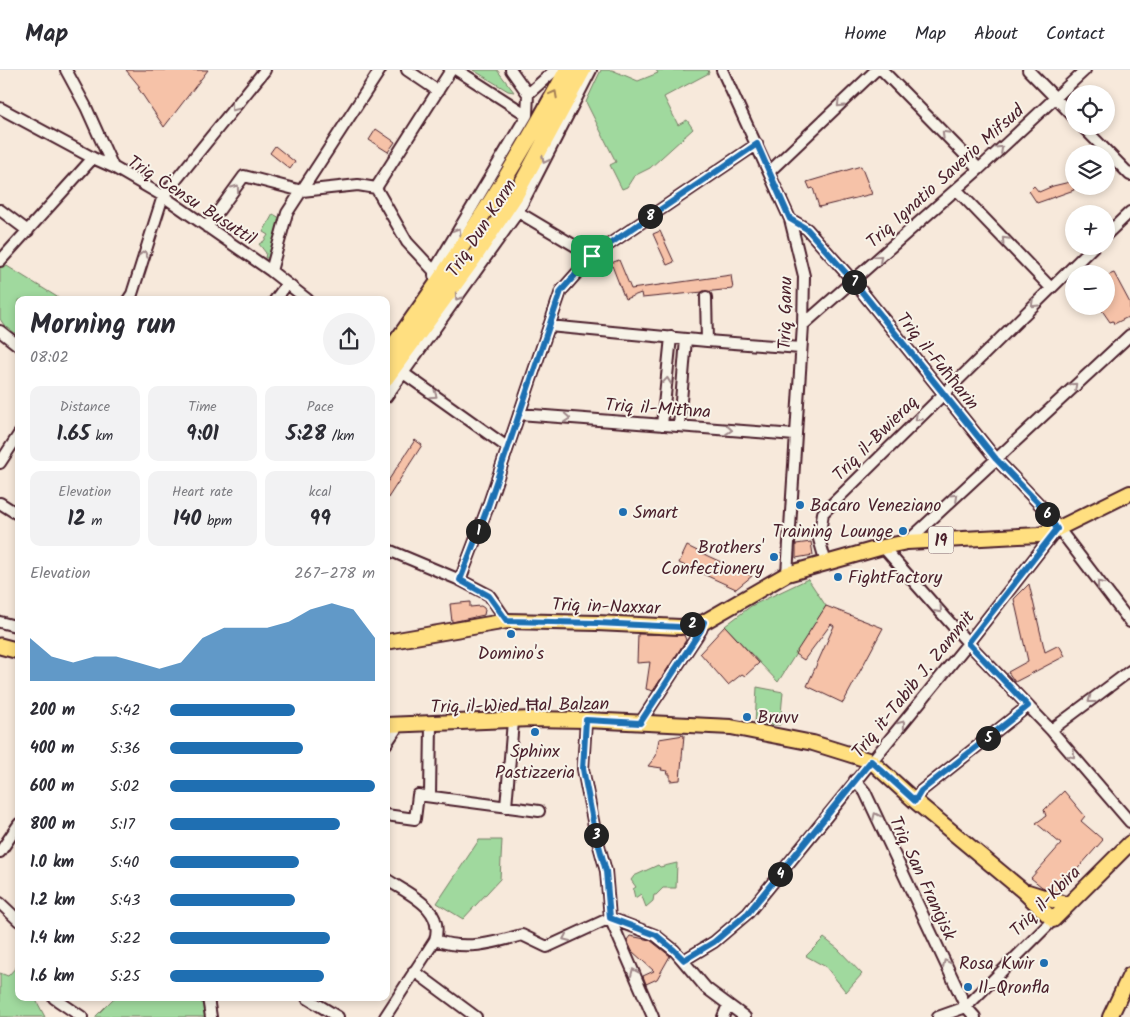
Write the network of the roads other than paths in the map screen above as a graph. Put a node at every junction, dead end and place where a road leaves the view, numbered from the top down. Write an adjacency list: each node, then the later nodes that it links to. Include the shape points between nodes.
1 (66, 70): 26 (street)
2 (265, 70): 33 (street, one-way to 33)
3 (380, 70): 32 (street)
4 (407, 70): 17 (street)
5 (451, 70): 17 (street)
6 (457, 70): 22 (street)
7 (511, 70): 18 (street)
8 (555, 70): 18 (street)
9 (567, 70): 49 (highway, Triq Dun Karm, one-way to 9, via 490,205)
10 (583, 70): 63 (highway, Triq Dun Karm, via 516,194)
11 (591, 70): 35 (street, Triq Dun Karm, one-way to 35)
12 (876, 70): 28 (street, one-way to 28)
13 (882, 70): 27 (street, one-way to 13)
14 (1028, 70): 19 (street)
15 (1084, 70): 19 (street, Triq Ignatio Saverio Mifsud)
16 (723, 71): 24 (street, Triq Ganu)
17 (438, 91): 30 (street)
18 (528, 94): 22 (street, Triq Dun Karm)
19 (1055, 98): 21 (street); 27 (street, Triq Ignatio Saverio Mifsud, one-way to 19)
20 (0, 108): 25 (street, Triq Ċensu Busuttil)
21 (1065, 109)
22 (527, 115): 45 (street, Triq Dun Karm, one-way to 22)
23 (1091, 135): 29 (street)
24 (757, 144): 28 (street, Triq Ganu); 42 (street)
25 (94, 158): 26 (street, Triq Ċensu Busuttil); 40 (street)
26 (113, 167): 33 (street, Triq Ċensu Busuttil)
27 (979, 169): 31 (street, Triq Ignatio Saverio Mifsud)
28 (769, 172): 37 (street, Triq Ganu)
29 (1130, 175)
30 (376, 188): 32 (street, via 358,185); 45 (street, via 407,242)
31 (956, 189): 46 (street, Triq Ignatio Saverio Mifsud, one-way to 31); 48 (street, one-way to 31)
32 (302, 191): 39 (street, one-way to 32, via 244,176); 44 (street, via 287,213)
33 (163, 196): 39 (street, Triq Ċensu Busuttil); 50 (street, one-way to 33)
34 (0, 210): 40 (street)
35 (518, 212): 42 (street); 63 (street, Triq Dun Karm, one-way to 63)
36 (1130, 212): 38 (street)
37 (790, 219): 46 (street, Triq il-Fuħħarin, via 807,229); 54 (street, Triq Ganu, via 804,276)
38 (1115, 226)
39 (207, 227): 44 (street, Triq Ċensu Busuttil)
40 (28, 231): 43 (street)
41 (1085, 255): 48 (street, Triq il-Bwieraq)
42 (592, 256): 55 (street, via 561,291)
43 (0, 261)
44 (270, 271): 47 (street, Triq Ċensu Busuttil)
45 (434, 271): 49 (street, Triq Dun Karm)
46 (854, 282): 54 (street, Triq Ignatio Saverio Mifsud); 64 (street, Triq il-Fuħħarin)
47 (287, 284): 51 (street); 52 (street, Triq Ċensu Busuttil)
48 (1051, 288): 64 (street, Triq il-Bwieraq, one-way to 64)
49 (434, 290): 63 (highway, Triq Dun Karm)
50 (134, 296)
51 (278, 296)
52 (303, 296)
53 (706, 297): 60 (street)
54 (803, 325): 62 (street, Triq Ganu)
55 (549, 326): 58 (street); 65 (street)
56 (0, 331): 61 (street)
57 (1130, 335): 71 (street, one-way to 57)
58 (671, 337): 59 (street); 66 (street, one-way to 58)
59 (686, 339): 60 (street); 67 (street)
60 (707, 341): 62 (street)
61 (15, 343)
62 (801, 348): 68 (street, Triq Ganu)
63 (392, 369): 70 (street, one-way to 70)
64 (943, 393): 71 (street, Triq il-Fuħħarin); 80 (street, Triq il-Bwieraq, one-way to 80, via 823,513 819,539)
65 (518, 414): 66 (street, Triq il-Mitħna, one-way to 66); 70 (street)
66 (662, 425): 67 (street, Triq il-Mitħna)
67 (680, 426): 68 (street, Triq il-Mitħna, one-way to 68)
68 (795, 435): 81 (street, Triq Ganu)
69 (15, 440): 72 (street)
70 (507, 447): 82 (street)
71 (996, 459): 76 (street, Triq il-Fuħħarin, via 1043,508); 77 (street, one-way to 71)
72 (0, 463)
73 (1130, 493): 76 (main road, Triq in-Naxxar / 19)
74 (0, 503): 75 (street)
75 (15, 512)
76 (1057, 529): 77 (main road, Triq in-Naxxar / 19, via 1040,535); 86 (street, Triq il-Fuħħarin, one-way to 76); 91 (street, Triq it-Tabib J. Zammit)
77 (907, 542): 78 (main road, Triq in-Naxxar / 19)
78 (883, 547): 80 (main road, Triq in-Naxxar / 19); 91 (street, one-way to 91)
79 (390, 551): 82 (street)
80 (826, 563): 81 (main road, Triq in-Naxxar / 19)
81 (787, 574): 85 (main road, Triq in-Naxxar / 19)
82 (460, 580): 83 (street, via 489,596)
83 (507, 621): 85 (main road, Triq in-Naxxar / 19, via 680,627); 90 (main road, Triq in-Naxxar / 19)
84 (0, 622): 87 (street)
85 (704, 622): 98 (street)
86 (1130, 622)
87 (15, 623)
88 (0, 637): 89 (highway)
89 (15, 640)
90 (390, 641)
91 (968, 643): 95 (street); 102 (street, Triq it-Tabib J. Zammit, one-way to 91)
92 (0, 646): 93 (highway)
93 (15, 650)
94 (1130, 671): 101 (street, one-way to 101)
95 (1028, 706): 101 (street); 105 (street, via 921,791)
96 (586, 720): 97 (main road, Triq il-Wied Ħal Balzan); 98 (main road, Triq il-Wied Ħal Balzan); 118 (street, via 583,769 606,871)
97 (513, 721): 99 (main road, Triq il-Wied Ħal Balzan); 106 (street)
98 (640, 723): 102 (main road, Triq il-Wied Ħal Balzan, via 731,728 813,743)
99 (431, 724): 100 (main road, Triq il-Wied Ħal Balzan); 104 (street)
100 (392, 726)
101 (1051, 730): 109 (street, one-way to 109)
102 (871, 761): 103 (street, Triq it-Tabib J. Zammit); 105 (main road, Triq il-Wied Ħal Balzan)
103 (856, 780): 121 (street, Triq it-Tabib J. Zammit, via 748,913 714,942); 128 (street, Triq San Franġisk, one-way to 103, via 865,792)
104 (430, 796): 106 (street); 108 (street, via 418,795 415,819)
105 (915, 801): 114 (main road, Triq il-Wied Ħal Balzan)
106 (506, 807): 107 (street)
107 (539, 811)
108 (390, 816)
109 (1130, 822)
110 (15, 830): 112 (street)
111 (1130, 844): 116 (main road, Triq il-Kbira)
112 (0, 852)
113 (390, 882): 120 (street, via 432,911 437,925)
114 (1022, 890): 116 (main road, Triq il-Wied Ħal Balzan); 119 (main road, Triq il-Wied Ħal Balzan)
115 (0, 904): 117 (street)
116 (1068, 905): 119 (main road, Triq il-Kbira)
117 (15, 917)
118 (610, 918): 120 (street, one-way to 120, via 547,947 522,935 491,944 449,945); 121 (street, via 656,935); 134 (street, one-way to 118)
119 (1053, 920): 128 (street, Triq il-Kbira)
120 (435, 940): 122 (street)
121 (684, 960): 127 (street, via 706,988)
122 (414, 971): 132 (street); 133 (street)
123 (1130, 975): 139 (main road)
124 (58, 1001): 129 (street)
125 (208, 1001): 130 (street)
126 (312, 1001): 131 (street)
127 (728, 1005): 135 (street); 136 (street)
128 (966, 1007): 137 (street, Triq il-Kbira); 138 (street, Triq San Franġisk)
129 (82, 1017)
130 (211, 1017)
131 (338, 1017)
132 (385, 1017)
133 (476, 1017)
134 (652, 1017)
135 (723, 1017)
136 (745, 1017)
137 (938, 1017)
138 (975, 1017)
139 (1110, 1017)

